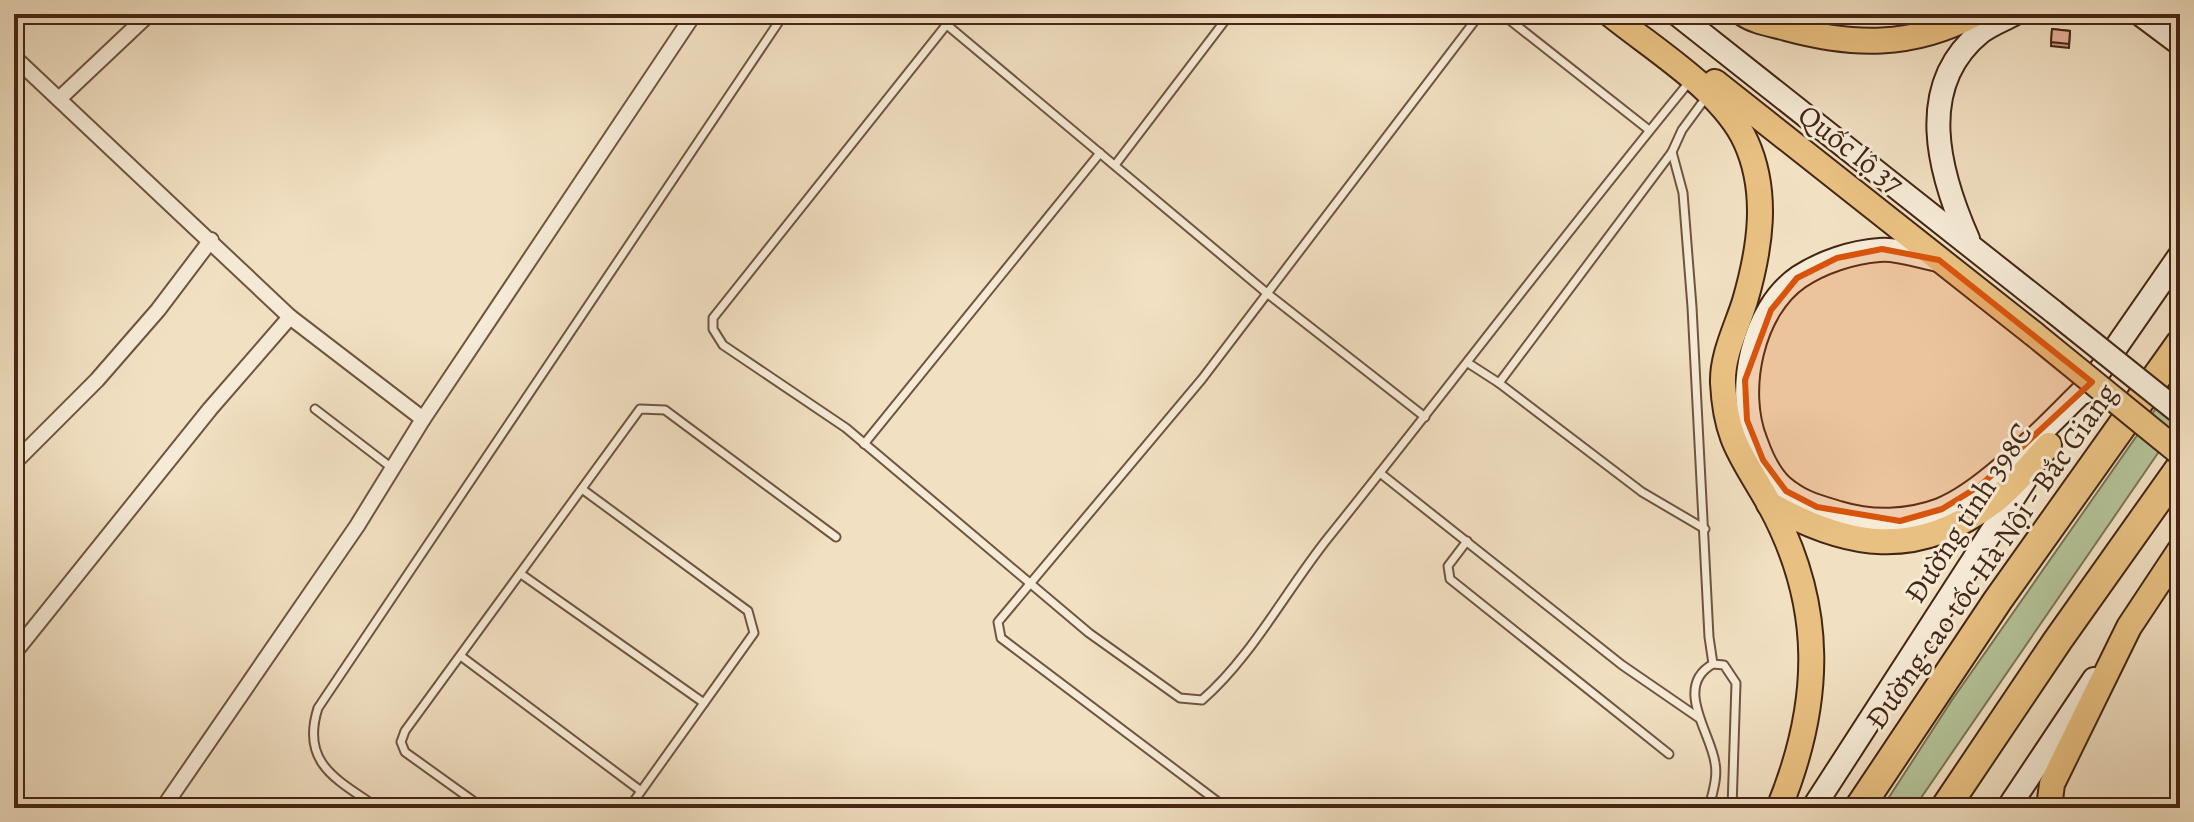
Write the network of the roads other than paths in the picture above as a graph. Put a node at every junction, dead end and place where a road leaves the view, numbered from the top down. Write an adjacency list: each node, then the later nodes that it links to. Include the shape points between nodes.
1 (149, 14): 23 (street)
2 (694, 14): 43 (street)
3 (784, 14): 69 (lane, via 318,708 311,730 313,748 329,774)
4 (955, 14): 18 (lane)
5 (1230, 14): 27 (lane)
6 (1480, 14): 34 (lane)
7 (1502, 14): 24 (lane)
8 (1610, 14): 22 (highway)
9 (1628, 14): 32 (highway, Quốc lộ 37)
10 (1677, 14): 30 (main road)
11 (1744, 14): 19 (highway)
12 (1766, 14): 19 (street)
13 (1975, 14): 19 (highway, via 1927,33 1874,43)
14 (2014, 14): 30 (main road, via 1981,32 1951,66 1937,108 1938,154)
15 (2140, 14): 20 (main road)
16 (2175, 14): 17 (highway)
17 (2180, 18)
18 (947, 25): 26 (lane); 44 (lane, via 713,318 723,345)
19 (1788, 28)
20 (2180, 44)
21 (14, 57): 23 (street)
22 (1700, 86): 24 (lane); 25 (lane); 52 (highway, via 1723,106 1745,140 1759,179 1762,221 1723,379 1727,425 1744,467)
23 (59, 99): 28 (street)
24 (1649, 130): 37 (lane)
25 (1672, 152): 39 (lane); 53 (lane, via 1683,193)
26 (1100, 153): 27 (lane); 44 (lane)
27 (1115, 165): 34 (lane)
28 (211, 240): 35 (street); 47 (street, via 97,380)
29 (2180, 242): 33 (main road)
30 (1971, 244): 41 (main road, bridge)
31 (2180, 255): 33 (main road, Đường tỉnh 398C)
32 (1939, 260): 38 (main road, via 1882,249 1837,258 1797,278 1771,310 1754,343 1745,380 1747,420 1763,460 1786,491 1852,517 1900,521 1942,509 1981,485); 46 (highway, Quốc lộ 37, bridge)
33 (2163, 281): 38 (main road, Đường tỉnh 398C)
34 (1268, 294): 42 (lane); 58 (lane)
35 (290, 317): 43 (street); 60 (street)
36 (2180, 344): 77 (highway, Đường cao tốc Hà Nội - Bắc Giang, via 1998,600)
37 (1468, 363): 39 (lane); 42 (lane)
38 (2093, 381): 45 (main road, Đường tỉnh 398C)
39 (1499, 383): 53 (lane, via 1642,492)
40 (315, 409): 48 (lane)
41 (2180, 413)
42 (1425, 417): 50 (lane)
43 (423, 419): 48 (street)
44 (864, 444): 58 (lane)
45 (2049, 445): 52 (highway, via 1994,502 1949,529 1896,543 1841,537); 76 (main road, Đường tỉnh 398C)
46 (2180, 453)
47 (14, 463)
48 (392, 468): 68 (street)
49 (2180, 468): 78 (highway)
50 (1380, 473): 55 (lane); 58 (lane, via 1222,683 1202,700 1180,698)
51 (582, 489): 54 (lane, via 640,409 665,410); 57 (lane); 63 (lane, via 748,611 754,633)
52 (1769, 504): 75 (highway, via 1797,566 1814,656 1808,712)
53 (1705, 529): 62 (lane)
54 (836, 537)
55 (1467, 541): 64 (lane, via 1622,665); 66 (lane, via 1448,566 1450,579)
56 (2180, 550): 59 (highway)
57 (521, 574): 61 (lane); 63 (lane)
58 (1030, 584): 72 (lane, via 998,622 1001,638)
59 (2129, 627): 65 (main road); 81 (highway, via 2052,784)
60 (14, 653)
61 (462, 657): 67 (lane); 70 (lane, via 401,742 405,752)
62 (1713, 664): 64 (lane, via 1704,669 1695,693); 74 (lane, via 1724,665 1736,683)
63 (704, 703): 67 (lane)
64 (1699, 718): 73 (lane, via 1716,762)
65 (2062, 728): 79 (main road); 80 (main road, via 2028,791)
66 (1669, 754)
67 (641, 791): 71 (lane)
68 (163, 808)
69 (378, 808)
70 (483, 808)
71 (629, 808)
72 (1226, 808)
73 (1709, 808)
74 (1732, 808)
75 (1779, 808)
76 (1813, 808)
77 (1859, 808)
78 (1945, 808)
79 (2008, 808)
80 (2027, 808)
81 (2049, 808)

